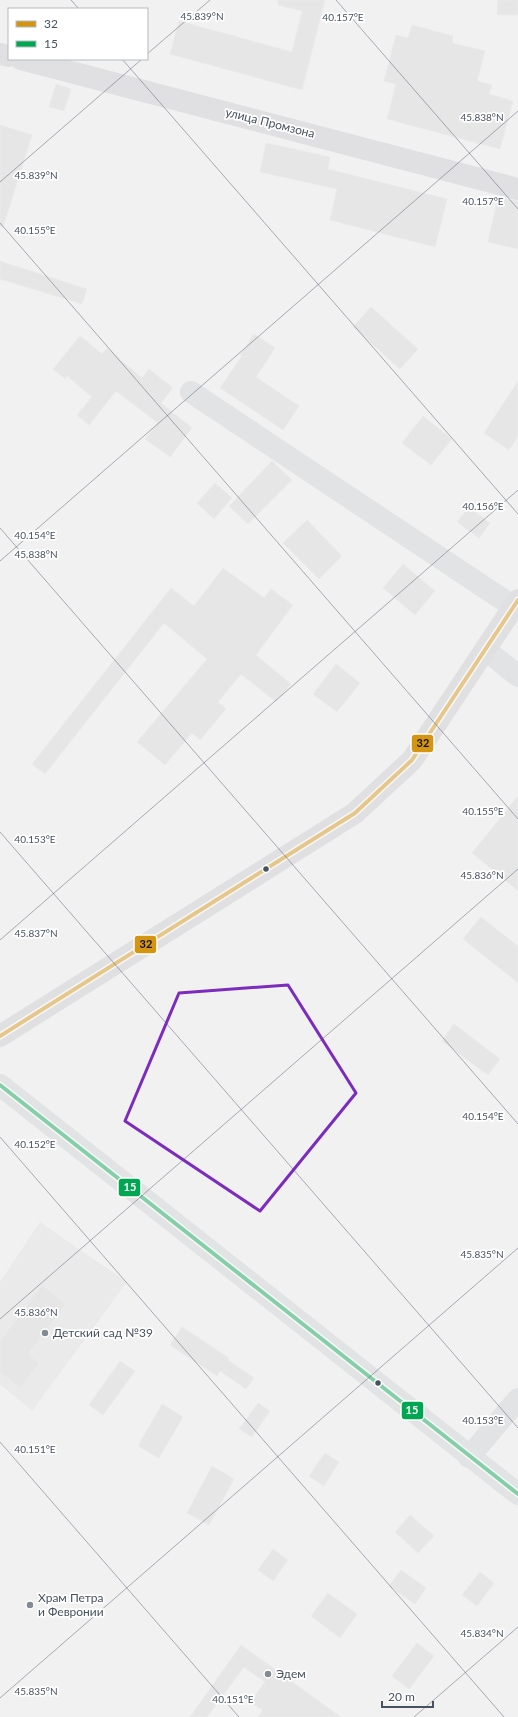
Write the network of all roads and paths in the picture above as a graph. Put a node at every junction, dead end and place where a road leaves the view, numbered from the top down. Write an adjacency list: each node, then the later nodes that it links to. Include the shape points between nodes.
1 (25, 60): 2 (main road, улица Промзона)
2 (518, 189)
3 (191, 392): 4 (street)
4 (516, 603): 5 (main road)
5 (486, 650): 6 (street); 7 (main road, via 412,760 355,813)
6 (518, 676)
7 (0, 1036)
8 (0, 1085): 10 (street)
9 (518, 1399): 10 (street)
10 (470, 1457): 11 (street)
11 (518, 1494)

